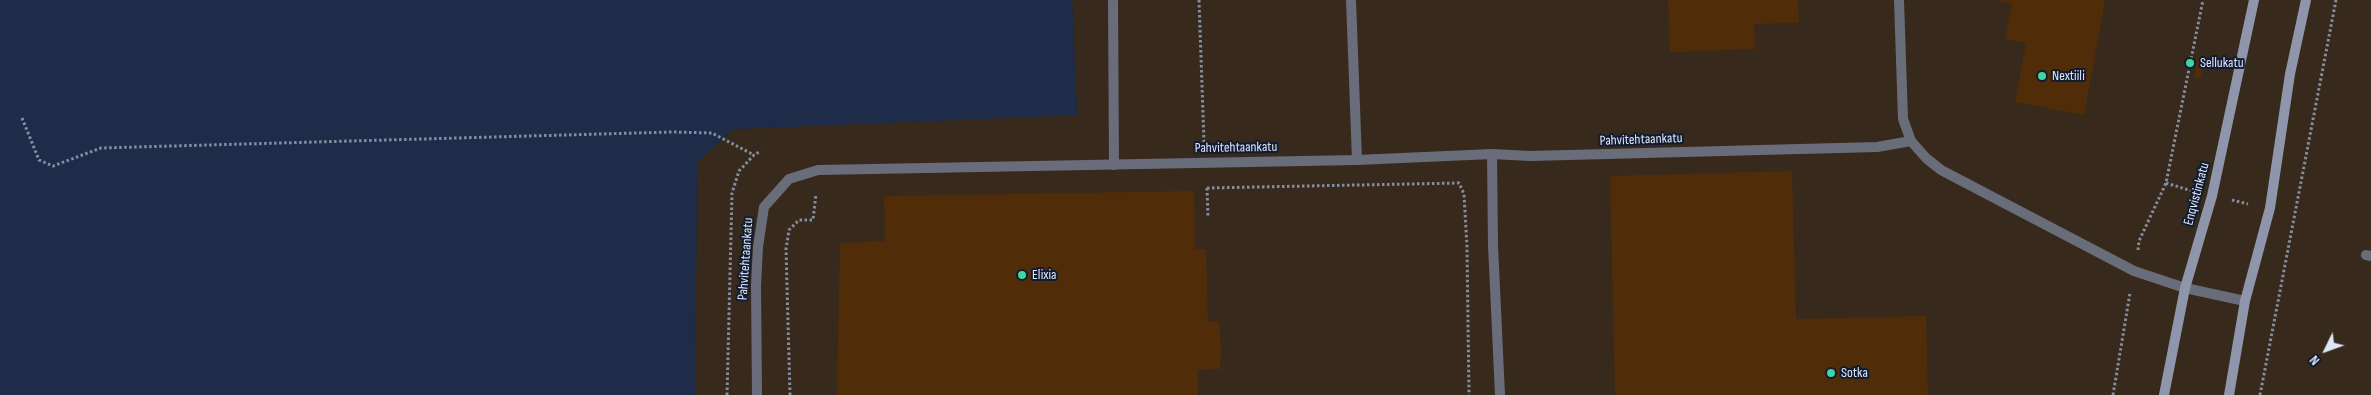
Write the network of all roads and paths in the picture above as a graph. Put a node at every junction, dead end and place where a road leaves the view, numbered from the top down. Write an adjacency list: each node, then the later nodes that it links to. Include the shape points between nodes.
1 (1113, 0): 15 (street)
2 (1199, 0): 14 (path)
3 (1350, 0): 13 (street)
4 (1900, 0): 10 (street, via 1903,119)
5 (2203, 0): 19 (path, via 2166,183 2139,241)
6 (2254, 0): 20 (main road, Enqvistinkatu, via 2212,196)
7 (2306, 0): 21 (main road, via 2290,74 2270,208)
8 (2336, 0): 29 (path)
9 (22, 118): 12 (path, via 39,160 53,166 101,148 672,132 712,133)
10 (1911, 141): 11 (street, Pahvitehtaankatu, via 1877,147 1530,156); 19 (street, via 1941,170)
11 (1492, 154): 13 (street, Pahvitehtaankatu); 25 (street)
12 (754, 155)
13 (1357, 160): 14 (street, Pahvitehtaankatu)
14 (1205, 163): 15 (street, Pahvitehtaankatu); 17 (path)
15 (1114, 164): 16 (street, Pahvitehtaankatu)
16 (818, 170): 22 (street, Pahvitehtaankatu, via 789,179 764,206 756,285); 23 (path, via 813,220 799,220 789,230 786,249)
17 (1207, 188): 18 (path); 24 (path, via 1459,183 1464,194)
18 (1208, 217)
19 (2134, 271): 20 (street); 26 (path)
20 (2184, 288): 21 (street); 27 (main road, Enqvistinkatu)
21 (2246, 301): 28 (main road)
22 (758, 395)
23 (790, 395)
24 (1469, 395)
25 (1500, 395)
26 (2113, 395)
27 (2164, 395)
28 (2229, 395)
29 (2260, 395)

